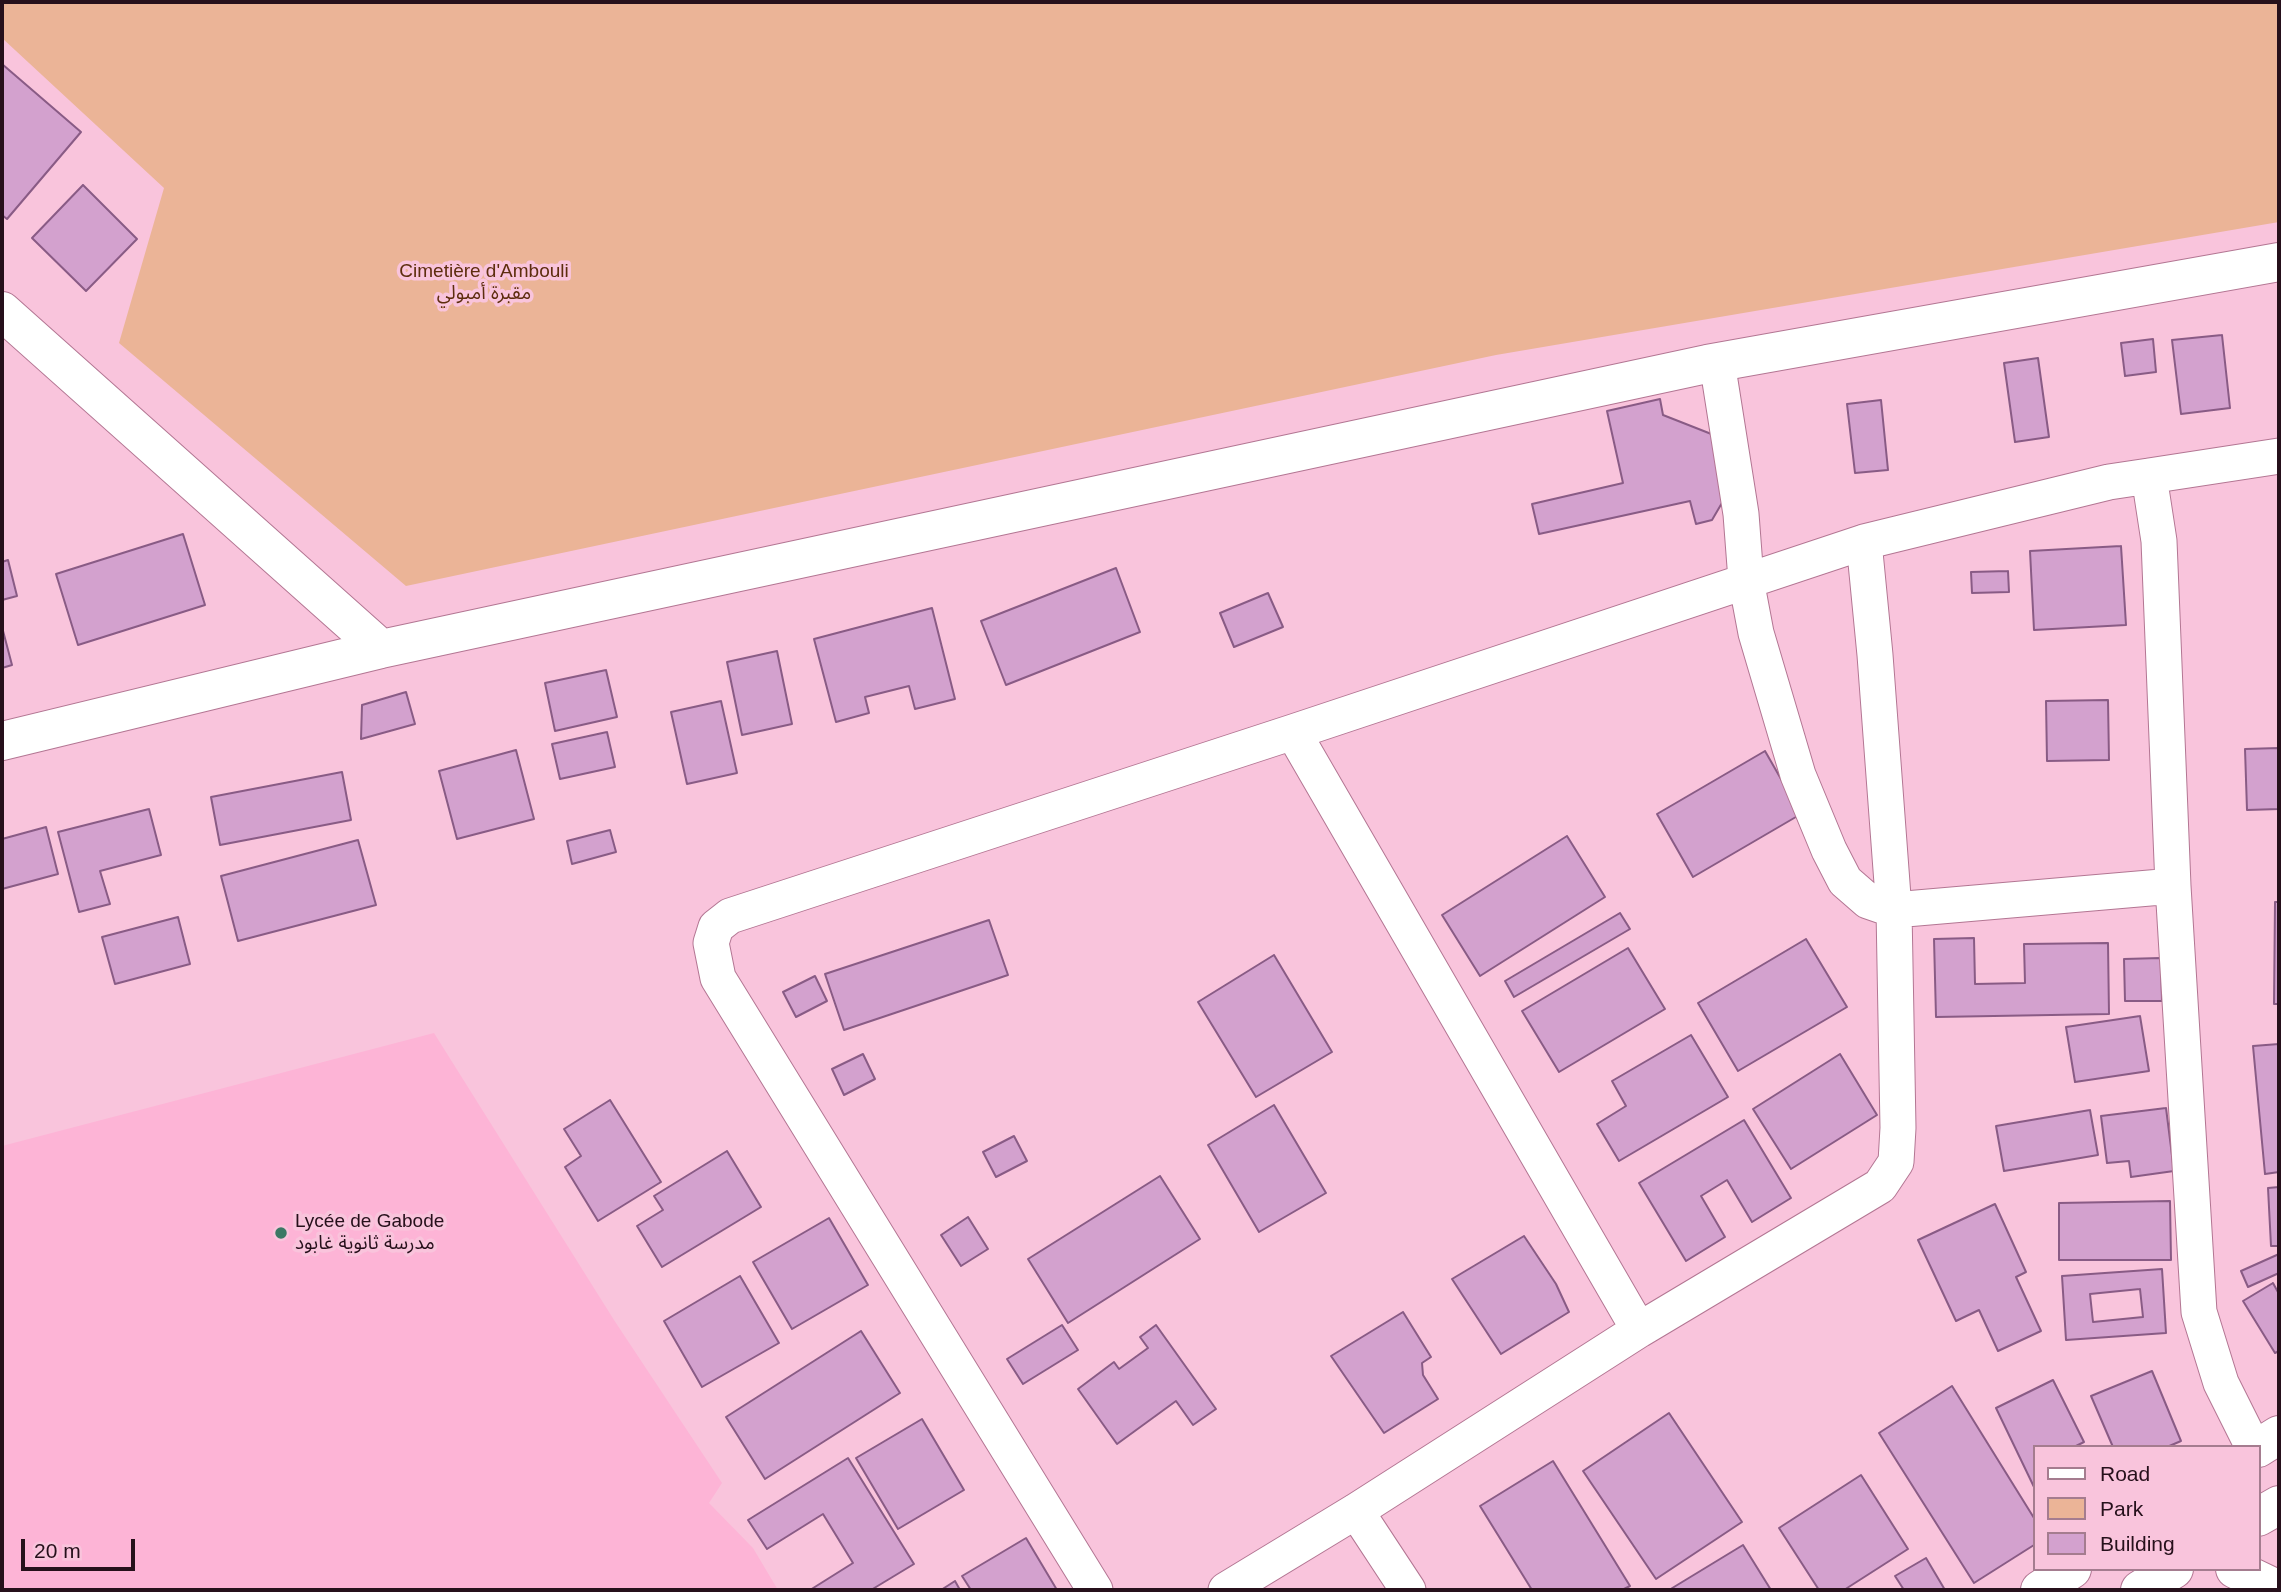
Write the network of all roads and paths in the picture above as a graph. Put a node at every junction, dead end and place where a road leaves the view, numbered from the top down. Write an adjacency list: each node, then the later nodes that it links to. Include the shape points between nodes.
1 (2279, 262): 3 (street)
2 (2, 311): 8 (street)
3 (1717, 362): 7 (street, via 1741,514); 8 (street)
4 (2279, 456): 5 (street)
5 (2149, 476): 6 (street); 11 (street, via 2159,541)
6 (1864, 542): 7 (street); 12 (street)
7 (1746, 580): 9 (street); 12 (street, via 1783,730 1829,850 1845,881 1868,901)
8 (381, 649): 10 (street)
9 (1293, 732): 13 (street); 21 (street, via 761,904 730,916 716,927 711,943 718,978)
10 (2, 741)
11 (2173, 886): 12 (street); 15 (street, via 2199,1312 2221,1383)
12 (1894, 910): 13 (street, via 1896,1162 1880,1185)
13 (1639, 1331): 17 (street)
14 (2279, 1435): 16 (street)
15 (2252, 1445)
16 (2260, 1447)
17 (1356, 1511): 22 (street); 23 (street)
18 (2070, 1571): 24 (street)
19 (2171, 1571): 25 (street)
20 (2239, 1571): 26 (street)
21 (1095, 1590)
22 (1226, 1590)
23 (1408, 1590)
24 (2040, 1590)
25 (2140, 1590)
26 (2279, 1590)

